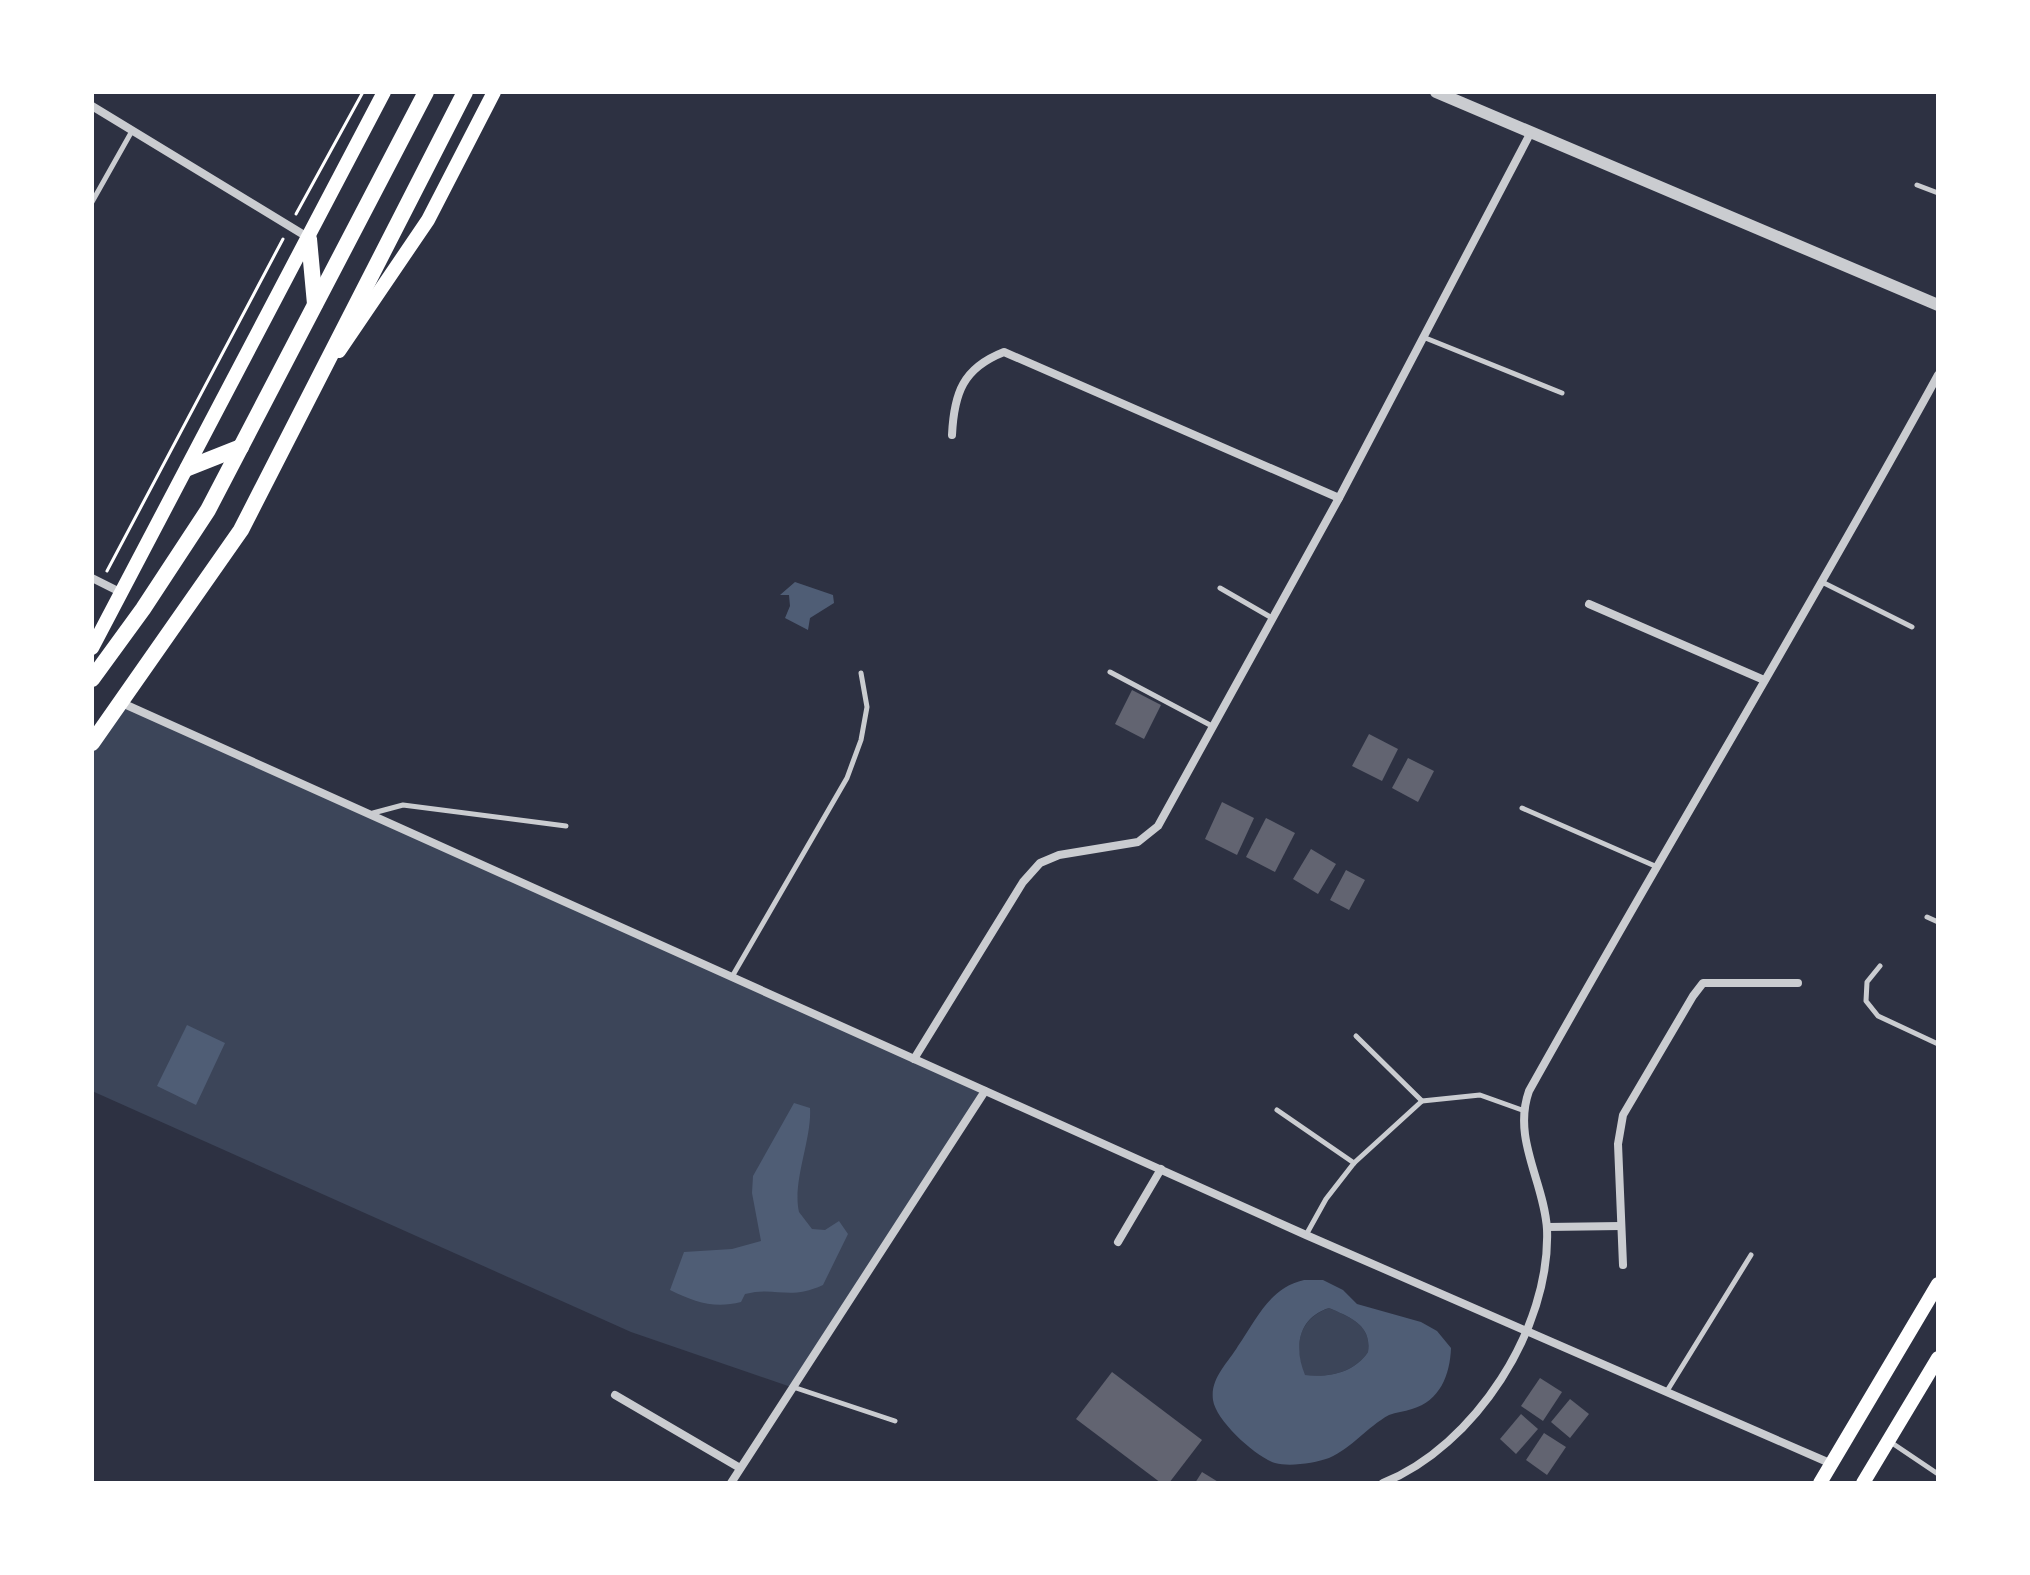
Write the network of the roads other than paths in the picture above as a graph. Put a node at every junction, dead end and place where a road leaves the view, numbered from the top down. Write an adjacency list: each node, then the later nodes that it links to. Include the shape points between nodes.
1 (384, 92): 13 (main road)
2 (426, 92): 14 (highway)
3 (465, 92): 17 (highway)
4 (494, 92): 17 (main road, via 428,220)
5 (1436, 92): 6 (street)
6 (1451, 95): 9 (street)
7 (92, 106): 8 (street)
8 (133, 130): 12 (lane); 13 (street)
9 (1531, 132): 15 (street); 16 (street)
10 (1917, 185): 11 (lane)
11 (1938, 193)
12 (92, 202)
13 (309, 239): 14 (highway); 22 (main road)
14 (315, 304): 21 (highway)
15 (1938, 304)
16 (1423, 337): 19 (lane); 23 (street)
17 (325, 371): 36 (highway, via 241,530)
18 (1938, 375): 25 (street)
19 (1562, 393)
20 (952, 435): 23 (street, via 954,405 966,380 981,361 1004,352)
21 (241, 447): 22 (highway); 34 (highway, via 208,510)
22 (188, 468): 27 (main road)
23 (1339, 498): 29 (street)
24 (96, 580): 27 (street)
25 (1824, 583): 30 (lane); 35 (street)
26 (1220, 588): 29 (lane)
27 (120, 592): 31 (main road)
28 (1589, 604): 35 (street)
29 (1273, 618): 37 (street)
30 (1912, 627)
31 (92, 648)
32 (1110, 672): 37 (lane)
33 (861, 673): 46 (lane, via 867,707 847,778)
34 (92, 679)
35 (1764, 680): 42 (street)
36 (122, 703): 38 (highway); 40 (street)
37 (1213, 726): 50 (street, via 1158,826 1138,842 1040,863 1023,882)
38 (92, 743)
39 (1522, 808): 42 (lane)
40 (373, 813): 41 (lane, via 403,805); 46 (street)
41 (566, 826)
42 (1655, 866): 54 (street)
43 (1927, 917): 44 (lane)
44 (1938, 922)
45 (1880, 966): 49 (lane, via 1867,982 1866,1001 1878,1016)
46 (733, 975): 50 (street)
47 (1798, 983): 57 (street, via 1718,980 1703,983 1693,996 1623,1115 1618,1144)
48 (1356, 1036): 52 (lane)
49 (1938, 1044)
50 (914, 1059): 51 (street)
51 (985, 1091): 56 (street); 66 (street)
52 (1422, 1101): 54 (lane, via 1480,1095); 55 (lane)
53 (1277, 1110): 55 (lane)
54 (1522, 1110): 58 (street)
55 (1354, 1163): 59 (lane)
56 (1161, 1169): 59 (street); 60 (street)
57 (1621, 1226): 58 (street); 62 (street)
58 (1547, 1227): 64 (street, via 1544,1275)
59 (1306, 1235): 64 (street)
60 (1118, 1242)
61 (1751, 1255): 67 (lane)
62 (1623, 1265)
63 (1938, 1284): 71 (main road)
64 (1530, 1329): 67 (street); 75 (street, via 1460,1432 1419,1464)
65 (1938, 1358): 70 (main road)
66 (791, 1387): 69 (lane); 72 (street)
67 (1667, 1391): 71 (street)
68 (615, 1395): 72 (street)
69 (895, 1421)
70 (1888, 1441): 73 (lane); 77 (main road)
71 (1832, 1464): 76 (main road)
72 (740, 1468): 74 (street)
73 (1938, 1474)
74 (731, 1483)
75 (1383, 1483)
76 (1820, 1483)
77 (1863, 1483)

